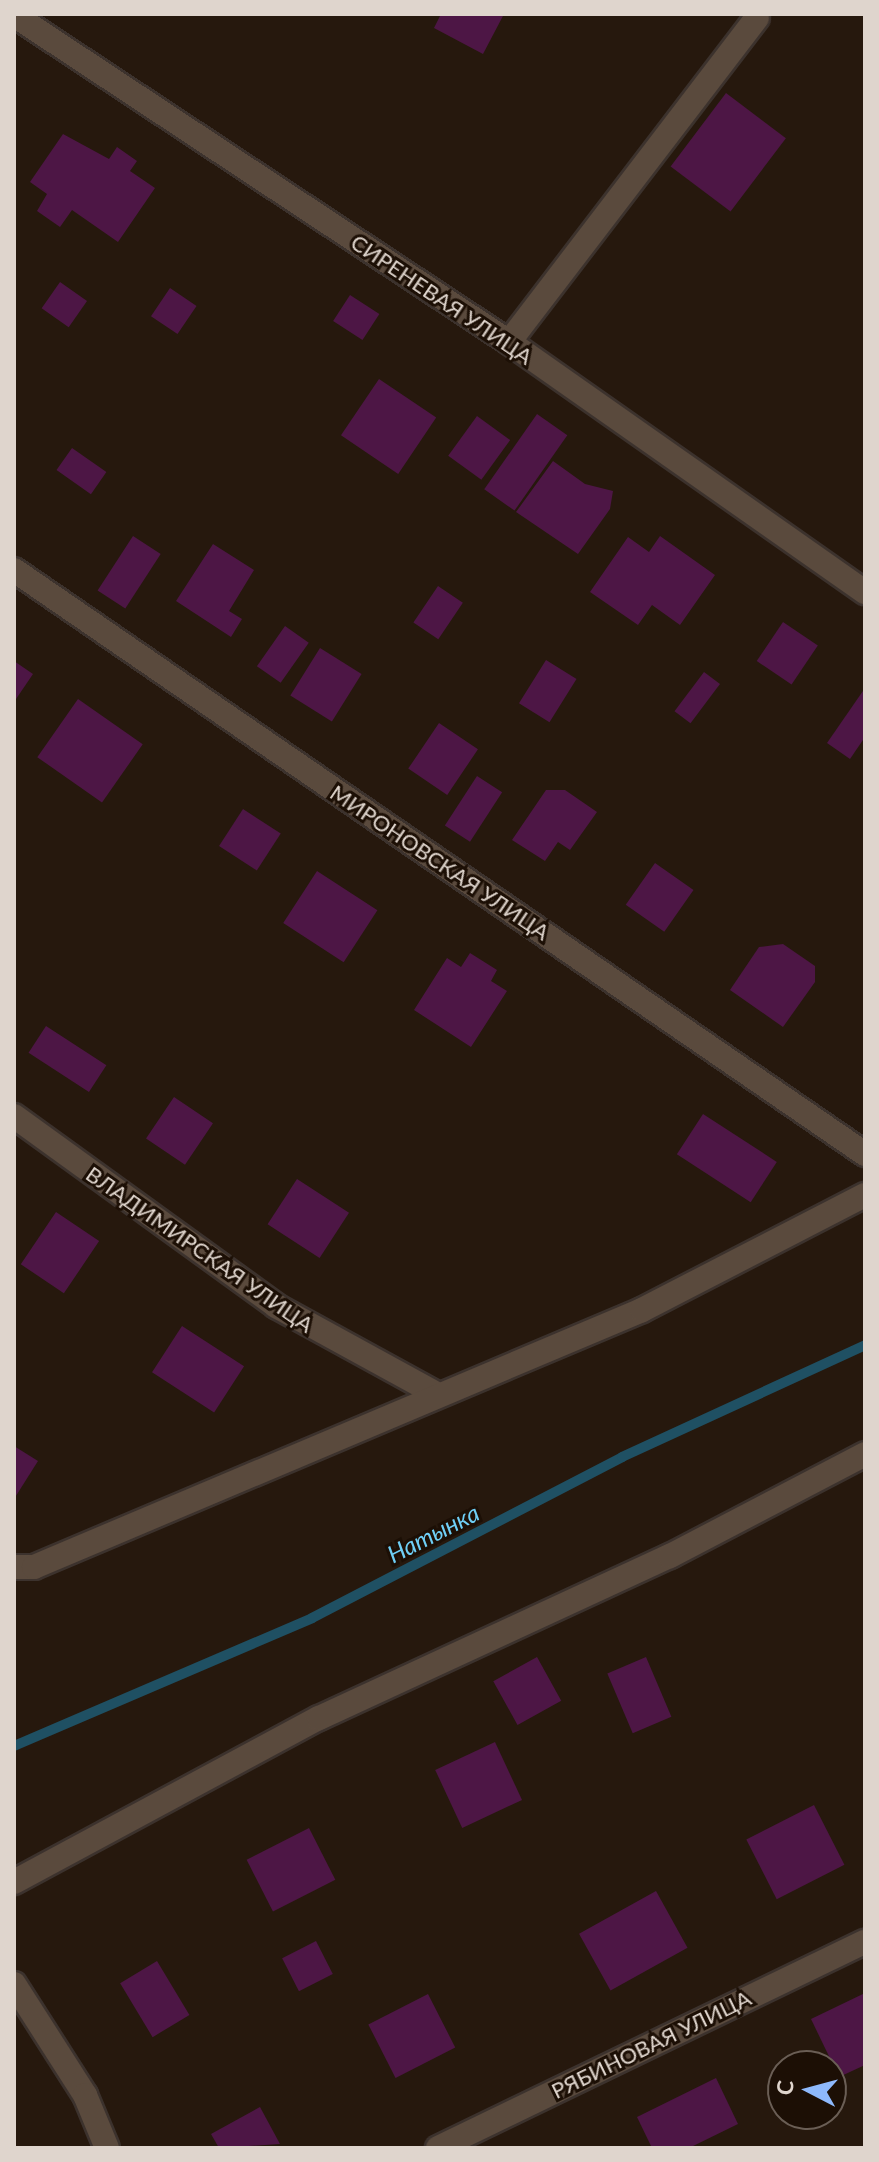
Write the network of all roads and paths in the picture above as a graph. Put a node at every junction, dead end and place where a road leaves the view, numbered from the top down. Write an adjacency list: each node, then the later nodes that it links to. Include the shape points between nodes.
1 (14, 15): 3 (street, СИРЕНЕВАЯ УЛИЦА)
2 (757, 18): 3 (street)
3 (509, 342): 5 (street, СИРЕНЕВАЯ УЛИЦА)
4 (14, 570): 7 (street, МИРОНОВСКАЯ УЛИЦА)
5 (865, 592)
6 (14, 1116): 9 (street, ВЛАДИМИРСКАЯ УЛИЦА, via 276,1306)
7 (865, 1154)
8 (865, 1195): 9 (street, via 642,1310)
9 (435, 1393): 11 (street)
10 (865, 1454): 12 (street, via 670,1556 319,1718)
11 (24, 1567)
12 (14, 1882)
13 (865, 1942): 16 (street, РЯБИНОВАЯ УЛИЦА)
14 (14, 1984): 15 (street, via 85,2095)
15 (107, 2148)
16 (438, 2148)

